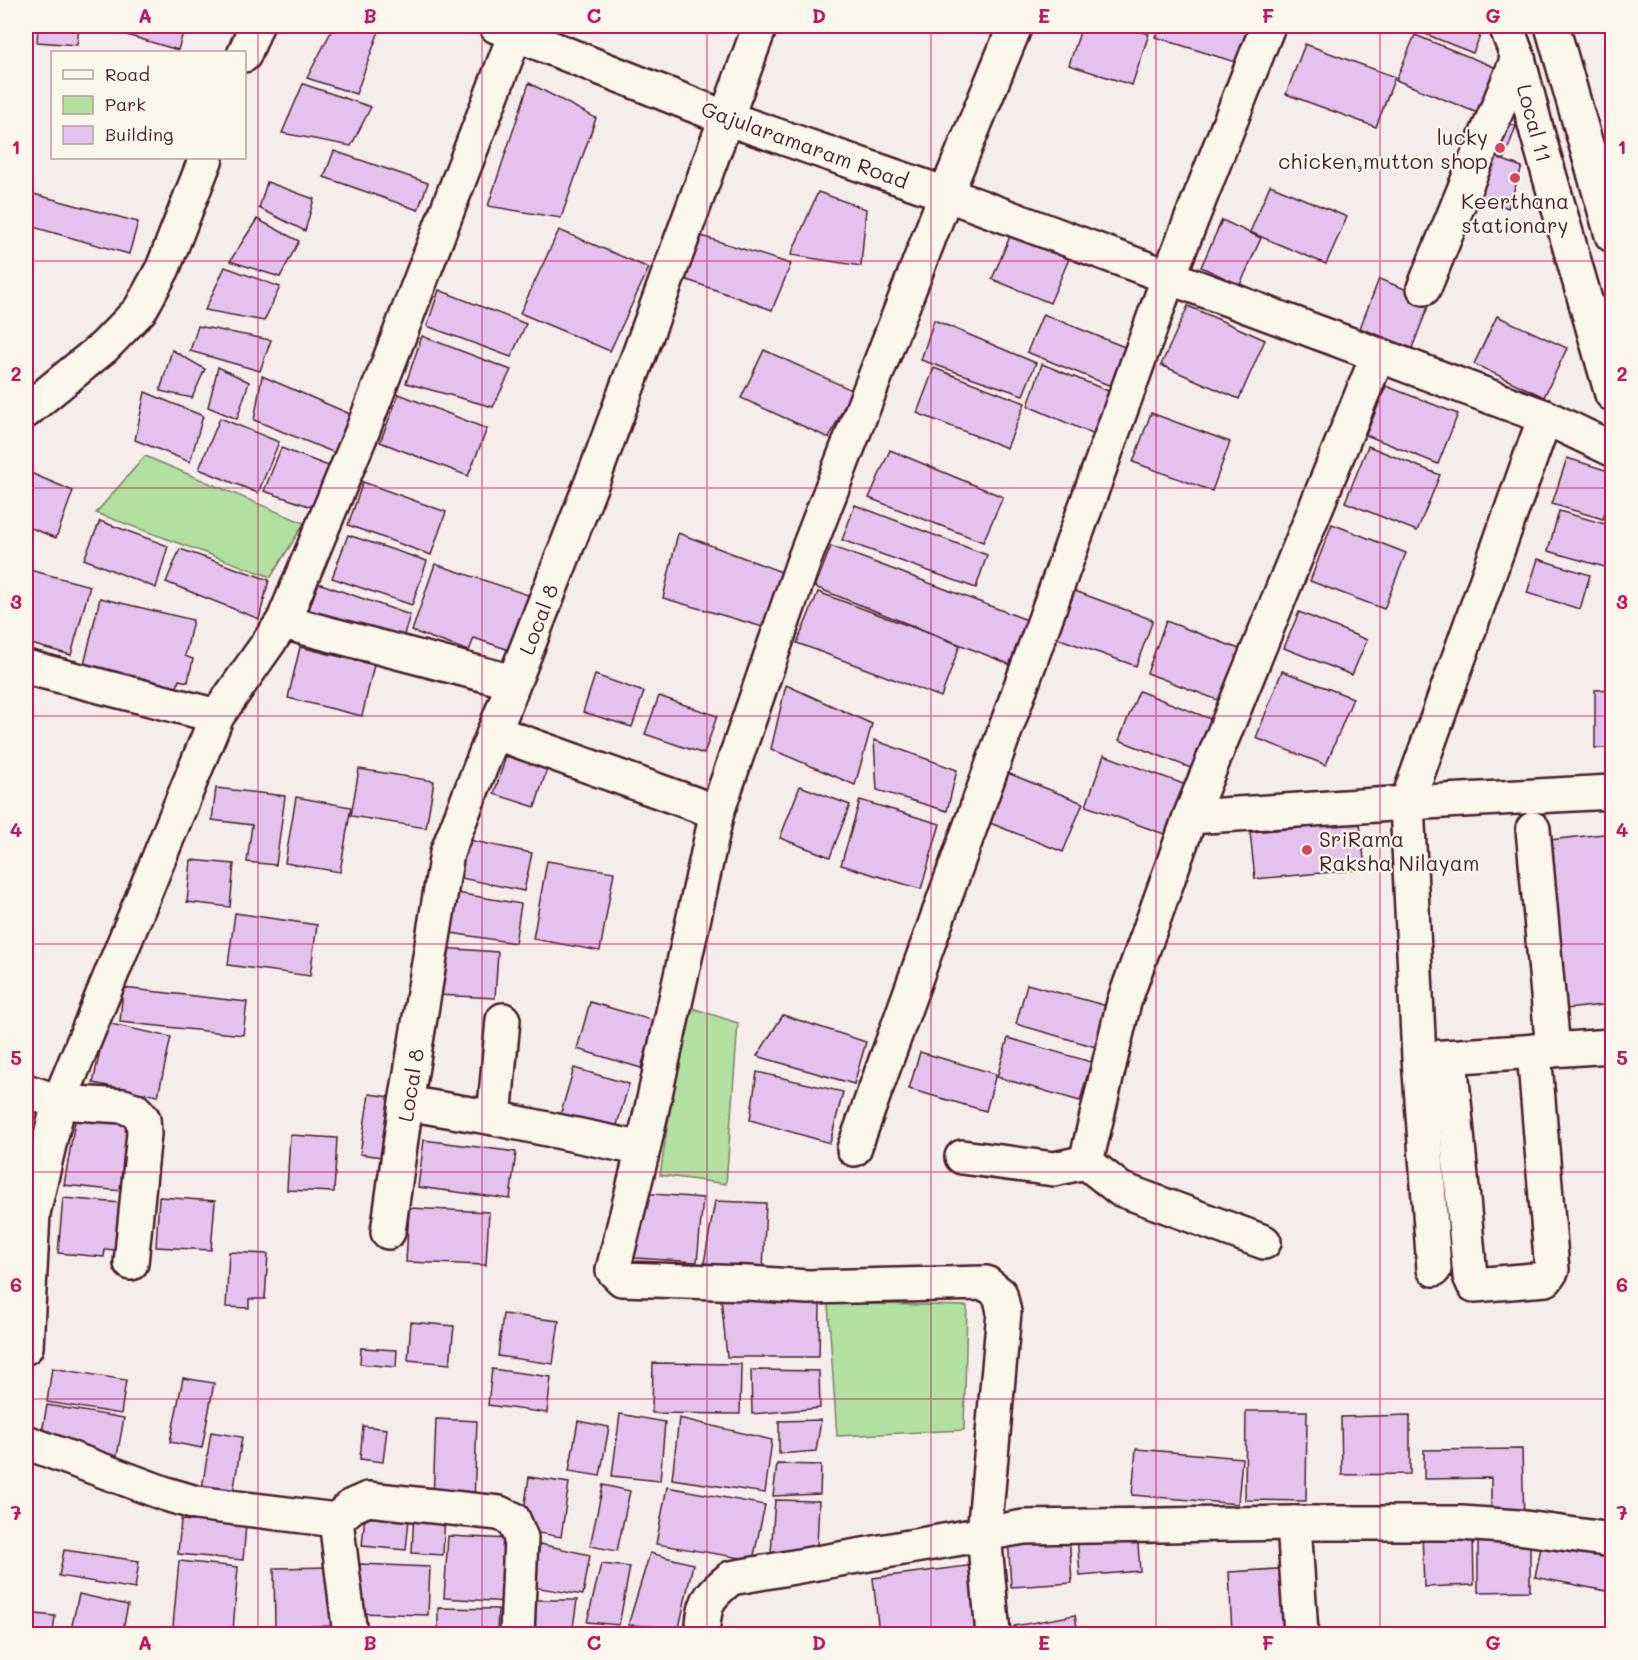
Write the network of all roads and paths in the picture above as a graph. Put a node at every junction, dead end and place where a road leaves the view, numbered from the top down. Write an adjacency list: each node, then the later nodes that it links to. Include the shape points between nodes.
1 (256, 26): 8 (street)
2 (760, 26): 10 (street, Local 8)
3 (1015, 26): 14 (street)
4 (1268, 26): 16 (street)
5 (1506, 26): 9 (street, Local 11)
6 (1552, 26): 11 (street, Local 11)
7 (506, 29): 10 (street, Gajularamaram Road); 23 (street, via 362,432)
8 (246, 51)
9 (1518, 58): 12 (street, Local 11); 17 (street)
10 (726, 118): 14 (street, Gajularamaram Road); 25 (street, Local 8, via 597,469)
11 (1579, 119): 12 (street); 15 (street, Local 11)
12 (1537, 132): 19 (street, Local 11)
13 (206, 159): 20 (street, via 163,268 140,310 104,347)
14 (946, 194): 16 (street, Gajularamaram Road); 30 (street, via 804,560)
15 (1612, 235)
16 (1169, 276): 18 (street, Gajularamaram Road); 42 (street)
17 (1424, 288)
18 (1378, 355): 21 (street, Gajularamaram Road); 31 (street)
19 (1612, 394)
20 (26, 411)
21 (1545, 417): 22 (street, Gajularamaram Road); 29 (street)
22 (1612, 449)
23 (283, 622): 25 (street); 26 (street)
24 (26, 667): 26 (street)
25 (513, 681): 27 (street, Local 8)
26 (217, 716): 38 (street)
27 (494, 732): 30 (street); 39 (street, Local 8, via 447,853)
28 (1612, 792): 29 (street)
29 (1407, 802): 31 (street); 36 (street)
30 (717, 812): 41 (street)
31 (1190, 817): 44 (street, via 1124,1002)
32 (1533, 829): 35 (street)
33 (503, 1020): 40 (street)
34 (1612, 1046): 35 (street)
35 (1544, 1051): 36 (street); 36 (street, via 1552,1270 1546,1279 1474,1285)
36 (1435, 1058): 48 (street)
37 (26, 1091): 38 (street)
38 (59, 1102): 47 (street, via 123,1106 143,1119); 49 (street, via 33,1213)
39 (406, 1103): 40 (street); 45 (street, Local 8)
40 (494, 1118): 41 (street)
41 (643, 1149): 53 (street, via 613,1270 621,1279 808,1287 986,1282 1000,1294 1004,1312)
42 (854, 1149)
43 (962, 1157): 44 (street, via 1054,1169)
44 (1086, 1162): 46 (street, via 1120,1189)
45 (388, 1232)
46 (1264, 1242)
47 (131, 1263)
48 (1434, 1269)
49 (26, 1347)
50 (26, 1443): 51 (street, via 196,1503)
51 (336, 1520): 55 (street); 56 (street, via 368,1499 498,1513 513,1519 521,1538)
52 (1294, 1523): 53 (street, via 1024,1527); 54 (street, via 1461,1523); 59 (street)
53 (984, 1534): 57 (street, via 731,1578 705,1605); 58 (street)
54 (1612, 1540)
55 (350, 1635)
56 (517, 1635)
57 (702, 1635)
58 (993, 1635)
59 (1301, 1635)

